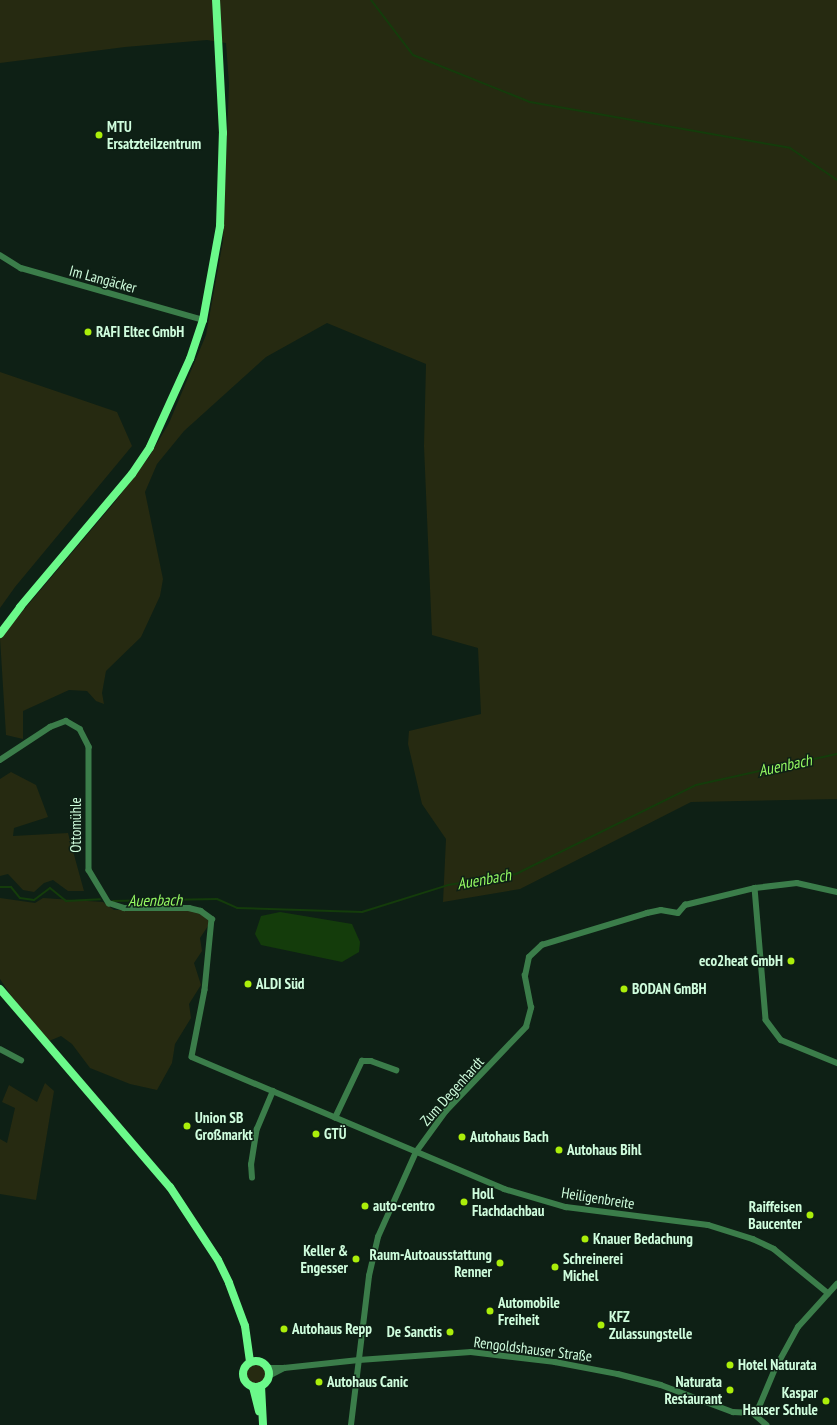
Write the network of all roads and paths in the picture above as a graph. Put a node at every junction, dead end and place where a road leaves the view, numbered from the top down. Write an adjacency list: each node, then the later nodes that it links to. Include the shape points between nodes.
1 (216, 0): 3 (main road, via 223,133 222,196 215,266)
2 (0, 255): 3 (street, Im Langäcker, via 21,268)
3 (203, 320): 4 (main road, via 190,359 150,447 106,506)
4 (0, 634)
5 (0, 760): 9 (street, Ottomühle, via 50,727 66,721 80,729 89,747 89,870 109,903 124,908 189,908 202,911 212,919)
6 (755, 888): 7 (street, via 797,883); 12 (street, via 766,1020 781,1040); 16 (street, Zum Degenhardt, via 685,905 678,913 661,910 542,945 529,956 525,976 531,1008 526,1027 446,1111)
7 (837, 892)
8 (0, 988): 21 (main road, via 170,1187 218,1260 245,1326)
9 (205, 990): 14 (street, Heiligenbreite, via 192,1057)
10 (0, 1049): 11 (street)
11 (21, 1060)
12 (837, 1063)
13 (396, 1070): 15 (street, via 371,1061 362,1061)
14 (273, 1091): 15 (street, Heiligenbreite); 17 (street, via 258,1129 252,1157)
15 (335, 1118): 16 (street, Heiligenbreite)
16 (416, 1152): 19 (street, Heiligenbreite, via 504,1189 566,1207 708,1225 731,1231 774,1249); 20 (street, Zum Degenhardt, via 378,1237 369,1276)
17 (252, 1178)
18 (837, 1284): 19 (street)
19 (828, 1293): 24 (street, via 798,1327 775,1369 759,1407)
20 (359, 1360): 22 (street, Rengoldshauser Straße); 24 (street, Rengoldshauser Straße, via 471,1352 555,1362 661,1385 733,1412); 26 (street, Zum Degenhardt)
21 (253, 1361): 22 (main road); 23 (main road, via 244,1367 242,1375 246,1383)
22 (269, 1372): 23 (main road)
23 (257, 1386): 25 (main road)
24 (753, 1413): 27 (street)
25 (263, 1424)
26 (351, 1425)
27 (767, 1425)

